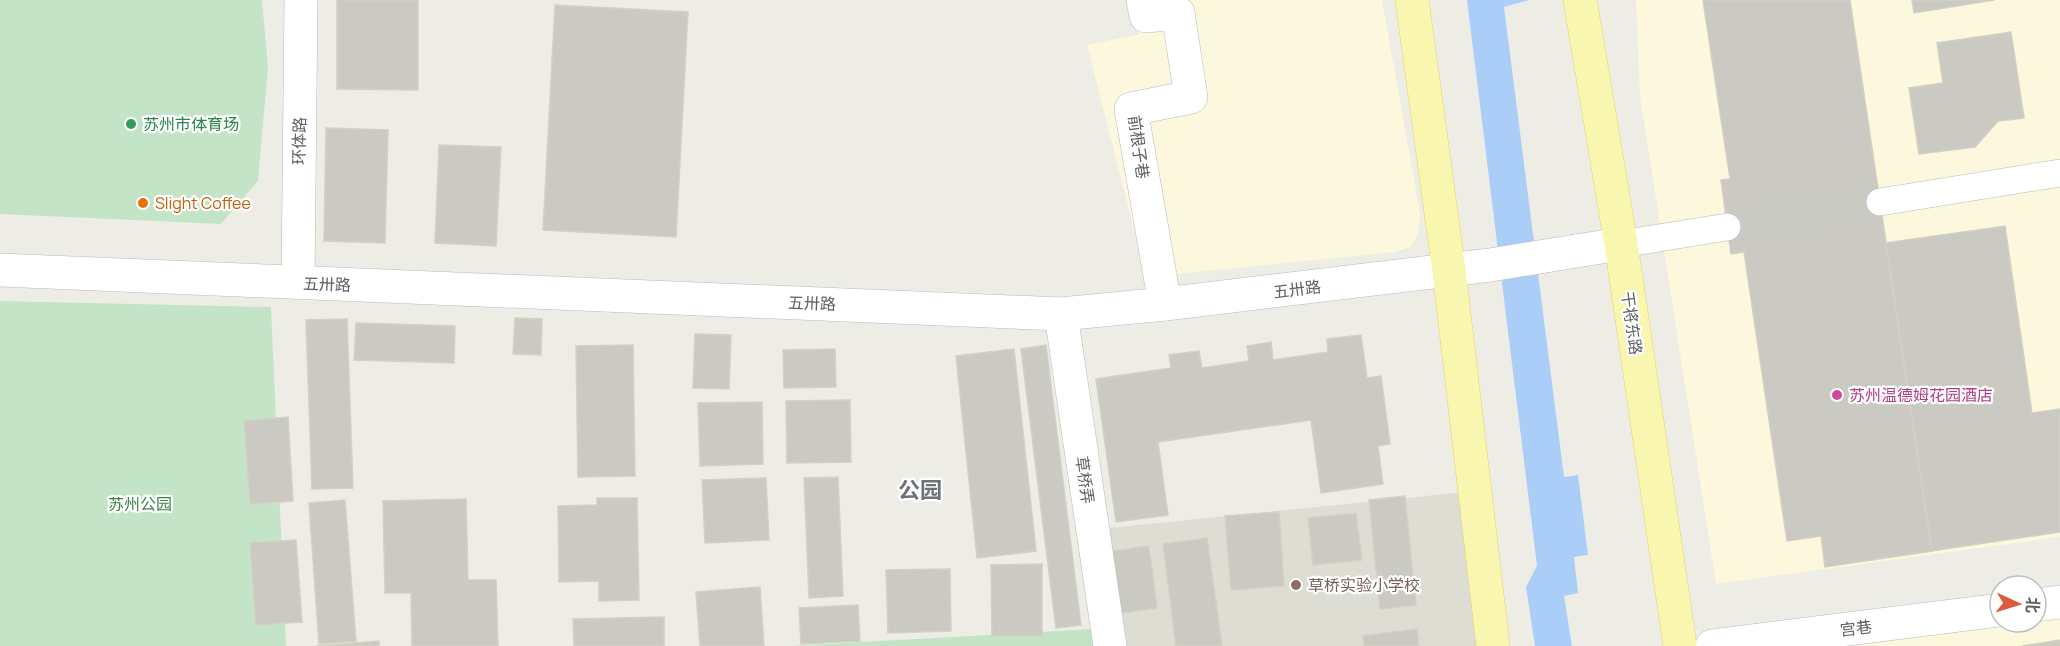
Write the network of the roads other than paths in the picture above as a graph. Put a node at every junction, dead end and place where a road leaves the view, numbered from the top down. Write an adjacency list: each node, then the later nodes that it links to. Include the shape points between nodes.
1 (301, 0): 11 (street, 环体路)
2 (1143, 0): 12 (street, 前根子巷, via 1146,16 1178,13 1191,97 1131,109)
3 (1412, 0): 10 (main road)
4 (1580, 0): 8 (main road, 干将东路)
5 (2060, 173): 6 (street)
6 (1880, 202)
7 (1727, 227): 8 (street)
8 (1621, 244): 10 (street, 五卅路, bridge); 17 (main road, 干将东路)
9 (0, 270): 11 (street, 五卅路)
10 (1449, 271): 12 (street, 五卅路); 16 (main road)
11 (298, 282): 13 (street, 五卅路)
12 (1165, 304): 13 (street, 五卅路)
13 (1061, 314): 15 (street, 草桥弄)
14 (1988, 612): 18 (street, 宫巷)
15 (1110, 646)
16 (1493, 646)
17 (1680, 646)
18 (1712, 646)

